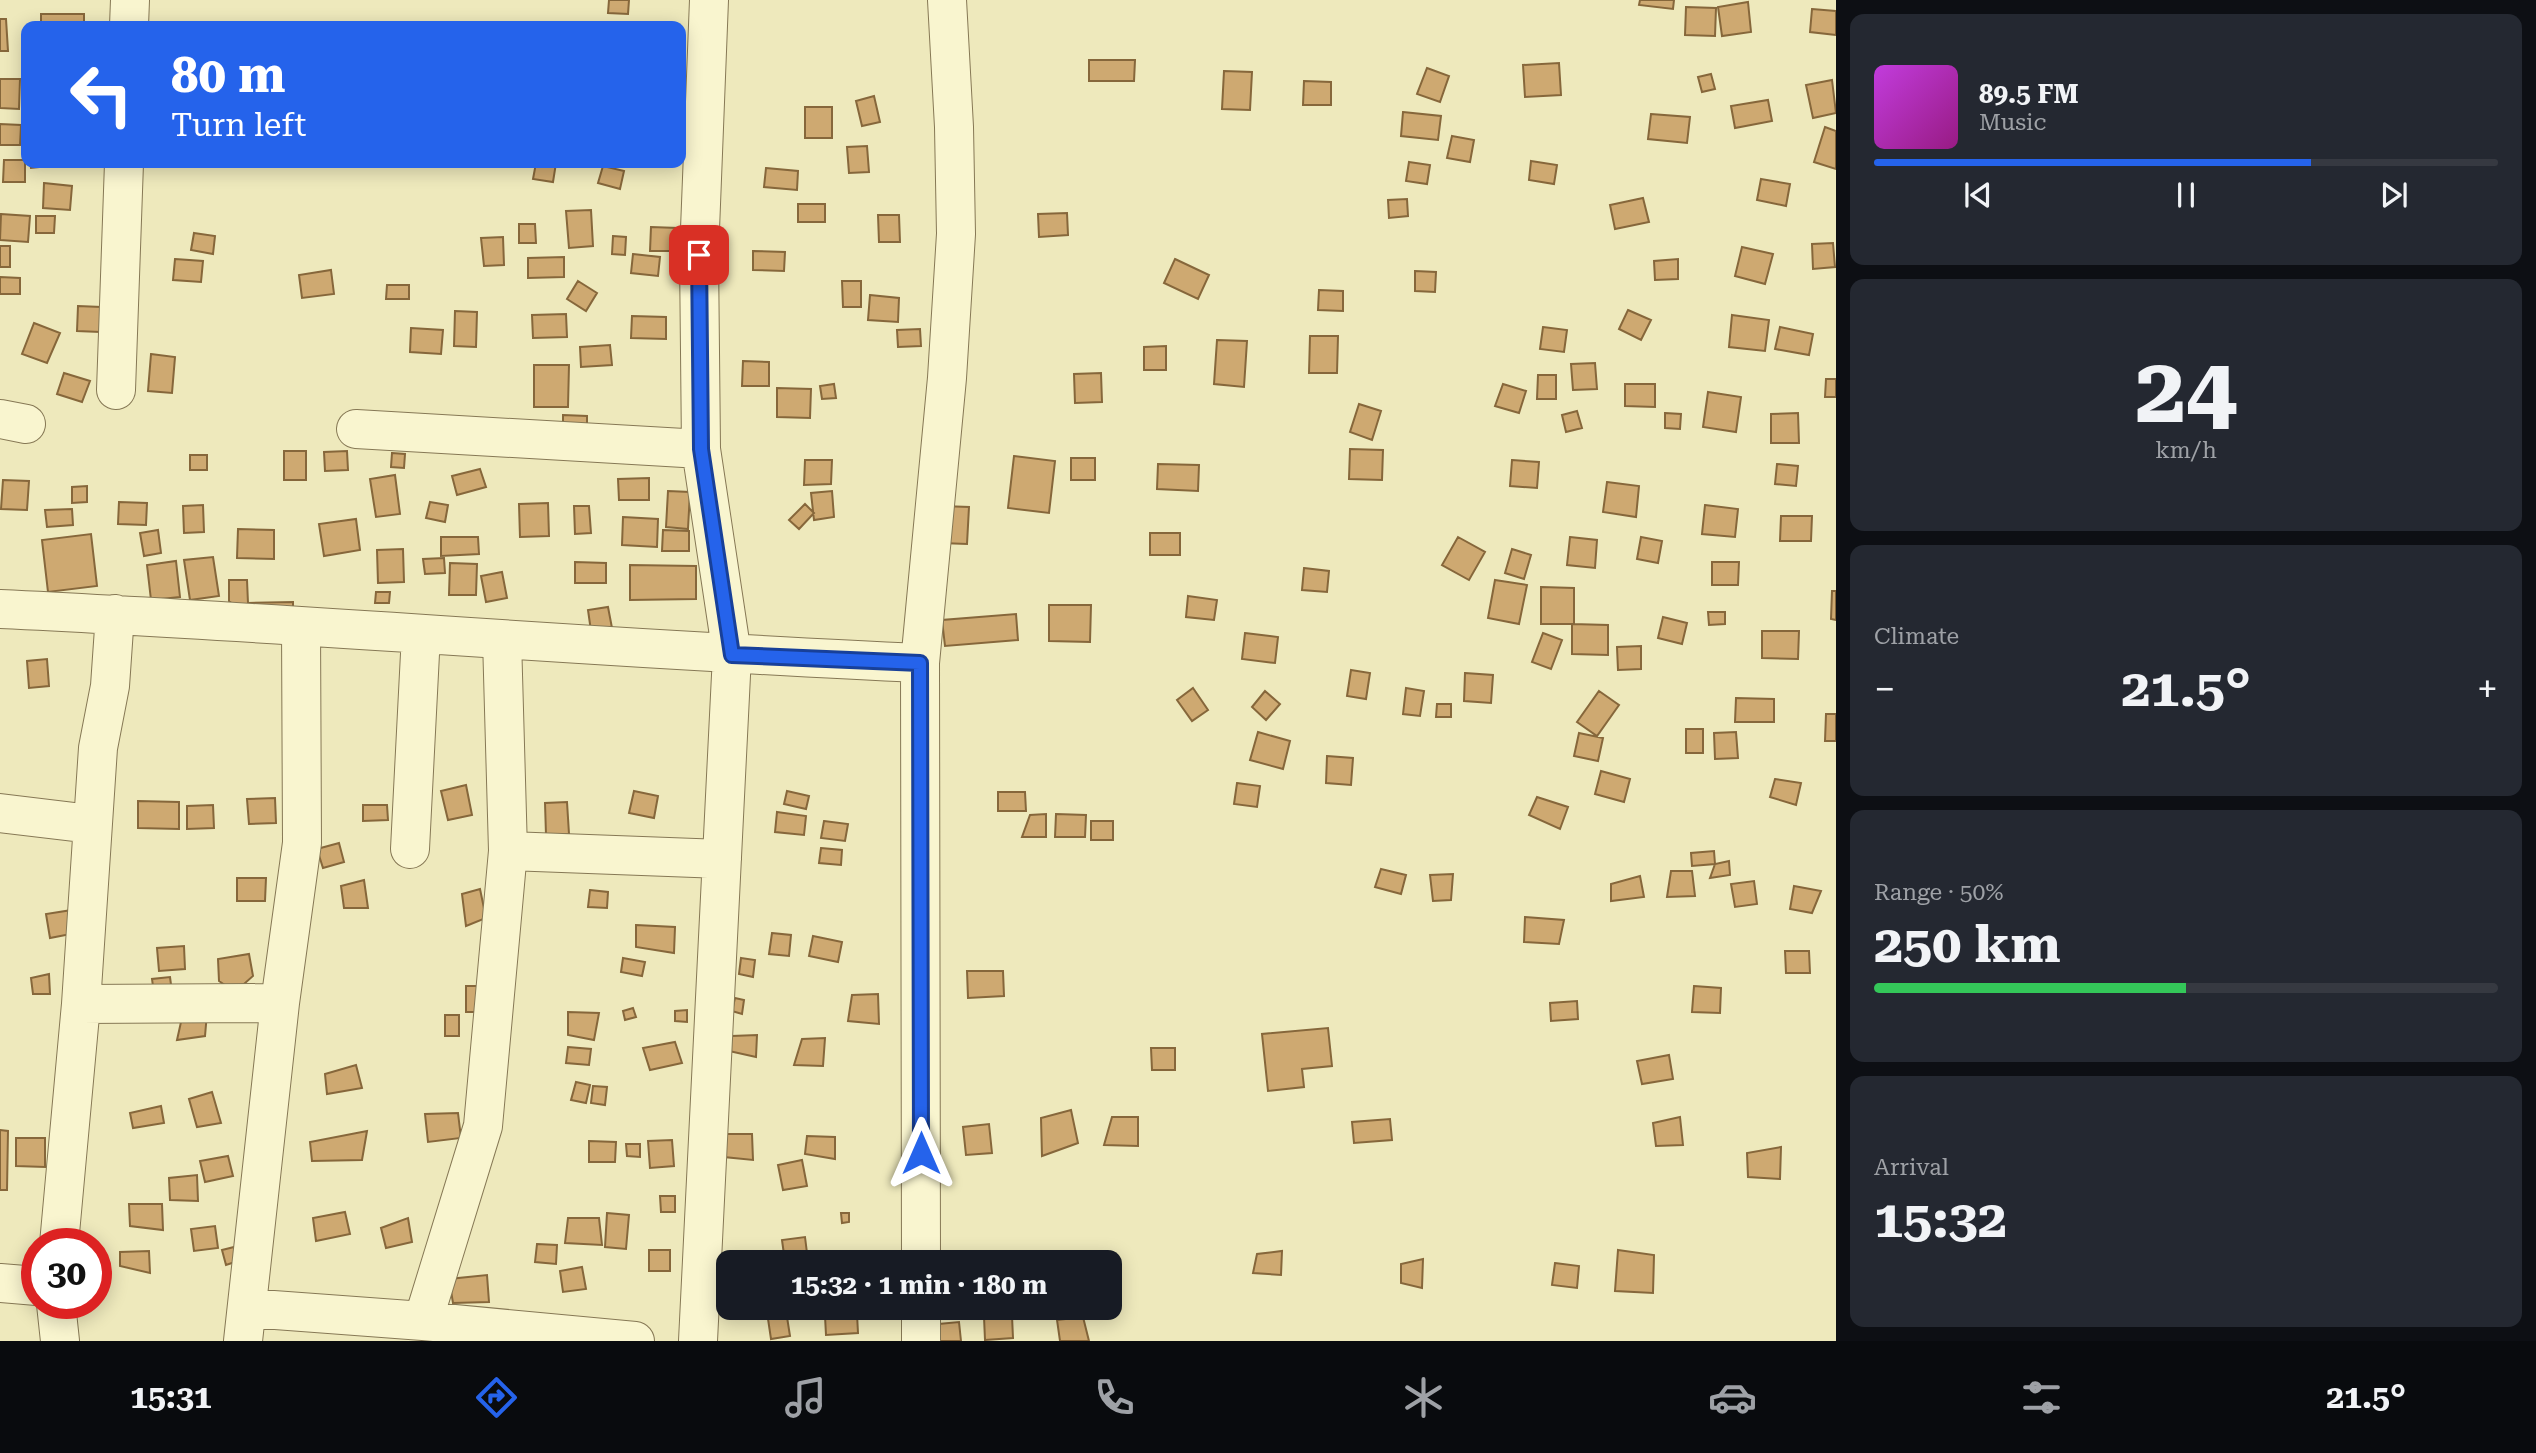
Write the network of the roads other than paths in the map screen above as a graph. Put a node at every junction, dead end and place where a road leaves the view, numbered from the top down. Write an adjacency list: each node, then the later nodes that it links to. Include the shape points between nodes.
1 (130, 0): 4 (street)
2 (709, 0): 8 (street, via 699,255)
3 (947, 0): 15 (street, via 956,234)
4 (129, 21)
5 (124, 168): 6 (street)
6 (116, 390)
7 (356, 429): 8 (street)
8 (701, 449): 14 (street)
9 (0, 609): 10 (street)
10 (115, 614): 11 (street); 17 (street)
11 (301, 626): 12 (street); 21 (street, via 302,844)
12 (422, 634): 13 (street); 18 (street)
13 (502, 639): 14 (street); 19 (street)
14 (732, 655): 15 (street); 20 (street)
15 (920, 663): 24 (street)
16 (0, 814): 17 (street)
17 (91, 824): 22 (street)
18 (410, 849)
19 (508, 851): 20 (street); 29 (street, via 483,1126)
20 (722, 859): 33 (street)
21 (280, 1003): 22 (street); 30 (street)
22 (82, 1004): 23 (street)
23 (61, 1228)
24 (921, 1250)
25 (0, 1283): 26 (street)
26 (21, 1285)
27 (58, 1319): 31 (street)
28 (921, 1320): 34 (street)
29 (424, 1321): 30 (street); 32 (street)
30 (246, 1324)
31 (60, 1341)
32 (635, 1341)
33 (698, 1341)
34 (921, 1341)

